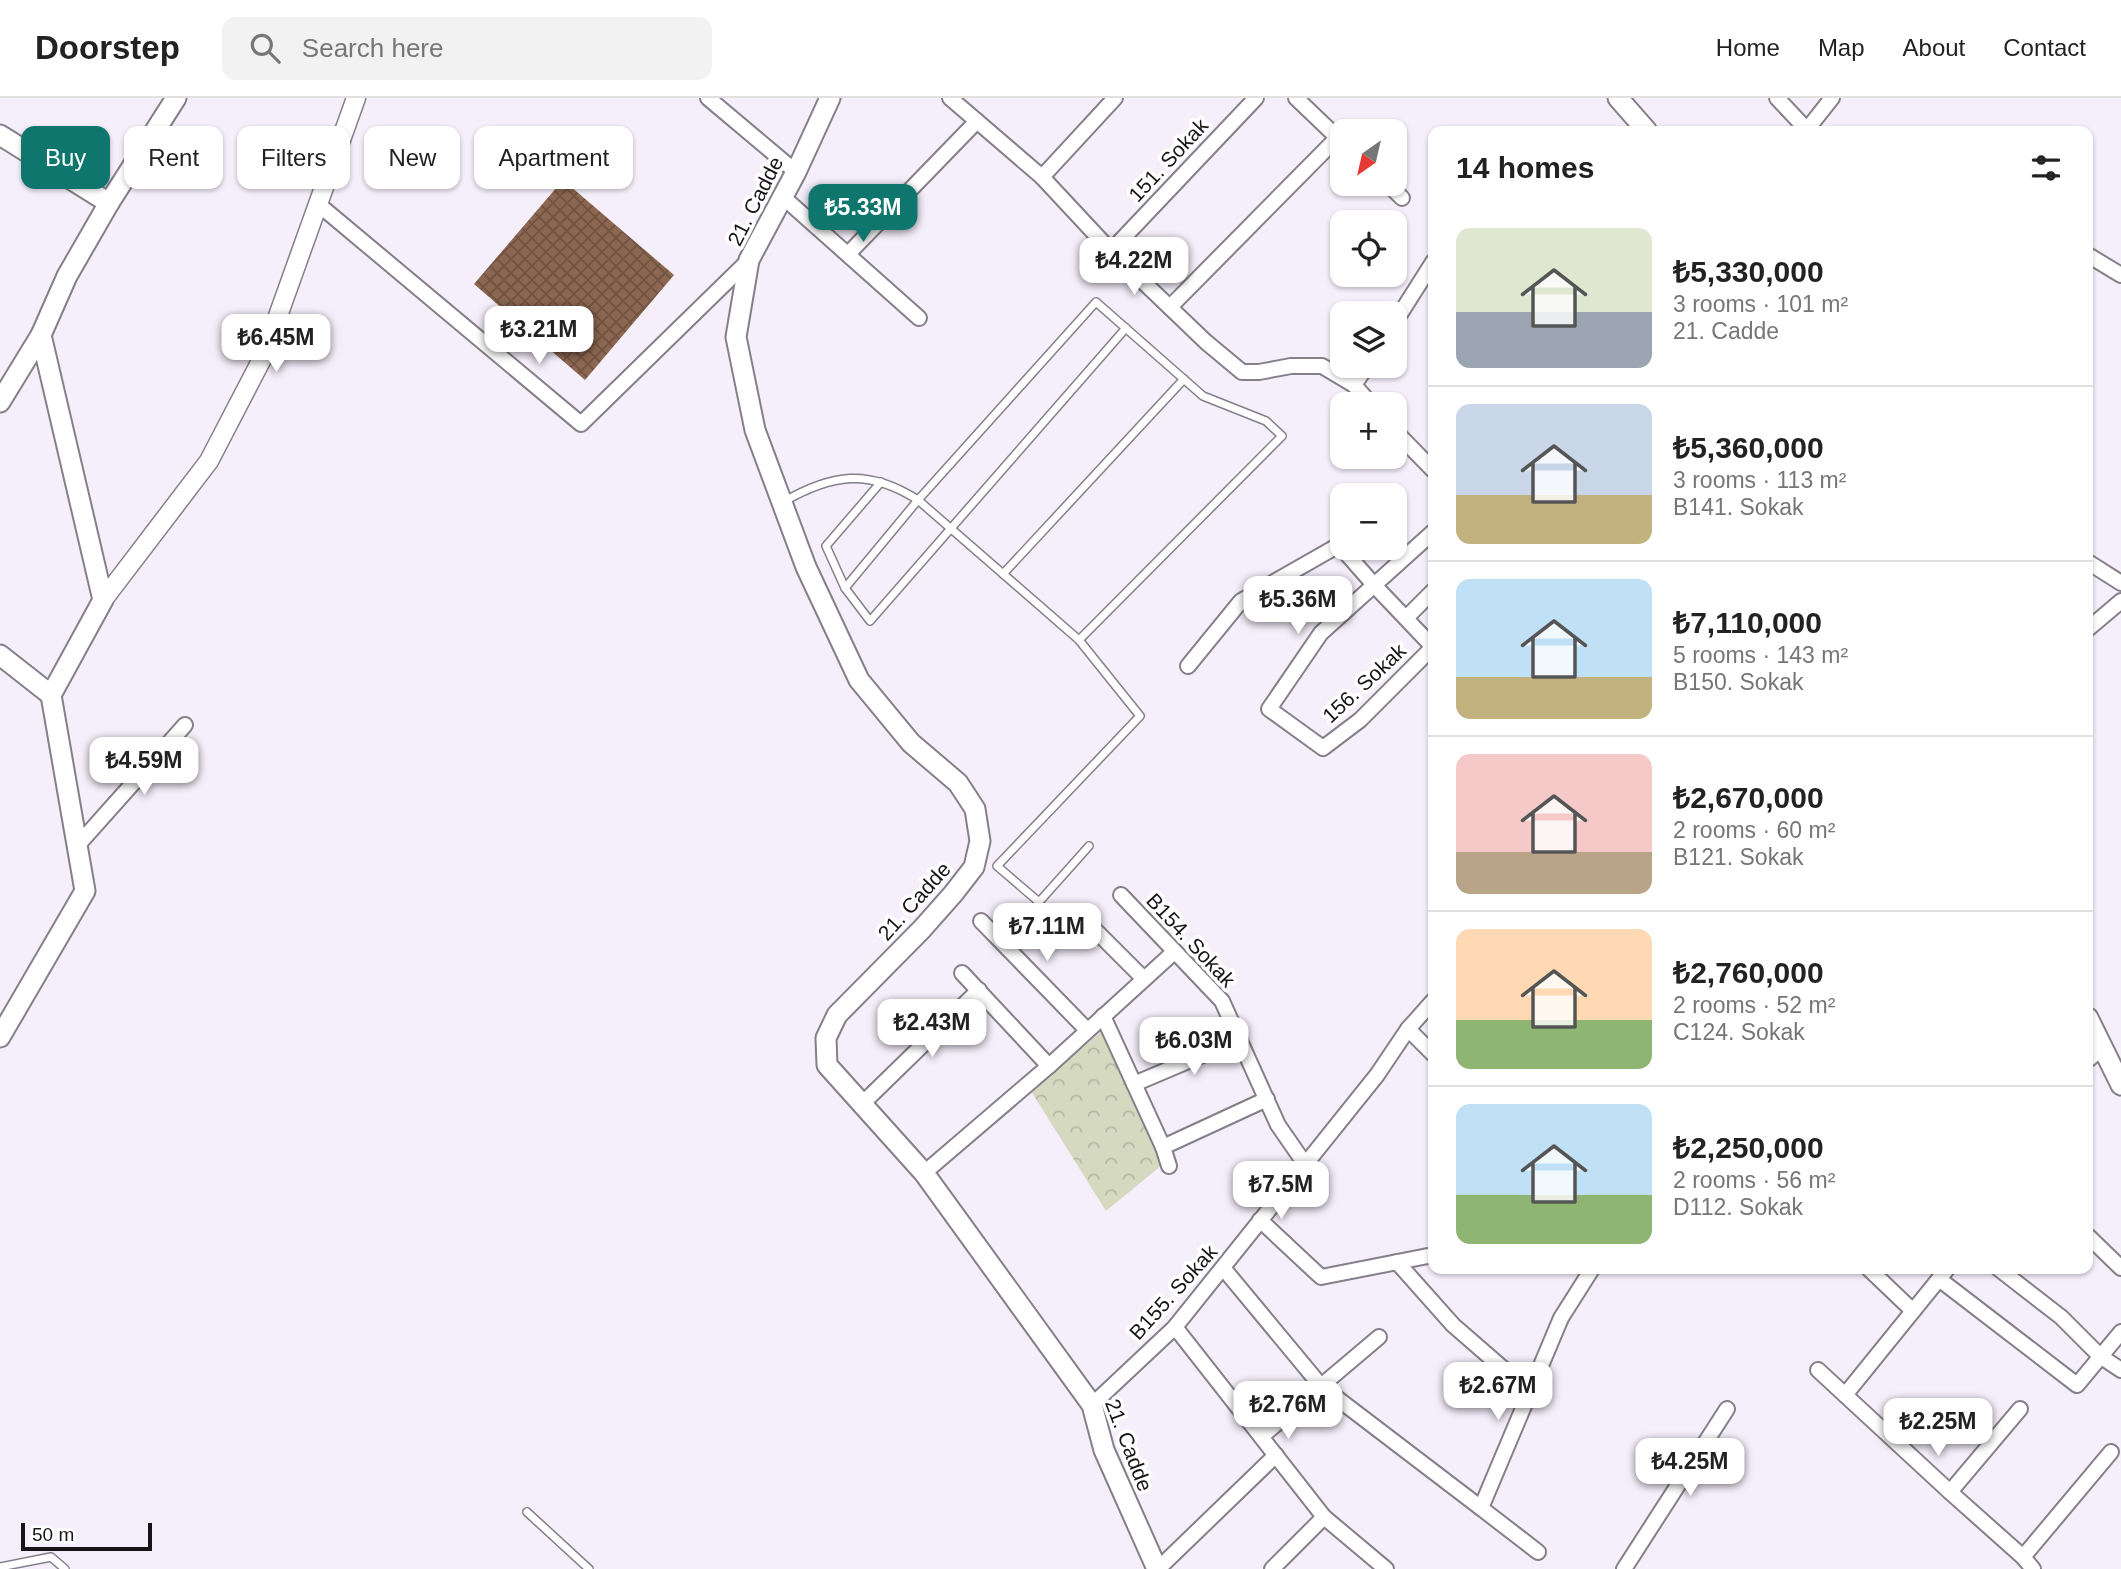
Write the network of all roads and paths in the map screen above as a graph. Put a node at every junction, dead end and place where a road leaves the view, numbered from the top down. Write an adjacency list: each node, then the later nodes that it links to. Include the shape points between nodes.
1 (176, 98): 22 (main road)
2 (356, 98): 23 (street)
3 (708, 98): 19 (street)
4 (830, 98): 19 (main road, 21. Cadde)
5 (950, 98): 12 (street)
6 (1115, 98): 20 (street)
7 (1256, 98): 24 (street, 151. Sokak)
8 (1296, 98): 16 (street)
9 (1618, 98): 13 (main road)
10 (1777, 98): 14 (street)
11 (1832, 98): 15 (street)
12 (977, 121): 20 (street); 25 (street)
13 (1643, 126)
14 (1804, 126)
15 (1811, 126)
16 (1330, 130)
17 (0, 135): 22 (main road)
18 (1330, 149): 31 (street)
19 (796, 172): 21 (main road, 21. Cadde)
20 (1042, 177): 24 (street)
21 (783, 197): 25 (street); 27 (main road, 21. Cadde)
22 (109, 203): 34 (main road, via 67,276)
23 (318, 204): 27 (street, via 581,424); 53 (street, via 264,355 209,461)
24 (1111, 251): 31 (street)
25 (848, 254): 32 (street)
26 (2093, 258): 29 (street)
27 (749, 260): 44 (main road, 21. Cadde, via 736,337 755,430)
28 (1428, 270): 30 (street)
29 (2121, 275)
30 (1407, 303)
31 (1170, 307): 37 (street, via 1242,372 1322,366)
32 (919, 318)
33 (1126, 328): 36 (lane); 43 (lane, via 1096,302); 45 (lane)
34 (41, 335): 39 (main road); 53 (main road)
35 (1359, 378): 37 (street)
36 (1184, 379): 48 (lane); 57 (lane, via 1203,396 1266,421 1282,436)
37 (1354, 385): 38 (street)
38 (1360, 392)
39 (0, 402)
40 (1407, 443): 41 (street)
41 (1428, 465)
42 (881, 482): 43 (lane); 44 (lane, via 840,478 818,483); 51 (lane, via 826,546)
43 (918, 500): 45 (lane); 51 (lane)
44 (782, 503): 85 (main road, 21. Cadde, via 806,567 859,680 911,743 958,783 975,809 980,841 967,876 837,1015 826,1038 827,1065)
45 (951, 529): 48 (lane); 51 (lane, via 870,621)
46 (1428, 536): 50 (street)
47 (2093, 565): 49 (street)
48 (1003, 574): 57 (lane)
49 (2121, 583)
50 (1375, 586): 55 (street, 156. Sokak); 59 (street, 156. Sokak, via 1321,633 1269,709 1323,748 1360,720); 61 (street, 156. Sokak, via 1339,545 1241,601)
51 (845, 589)
52 (1428, 596): 55 (street)
53 (103, 600): 62 (main road)
54 (2121, 601): 56 (street)
55 (1406, 618): 58 (street, 156. Sokak)
56 (2093, 625)
57 (1079, 640): 65 (lane, via 1140,716 997,866 1039,902)
58 (1428, 642)
59 (1428, 652)
60 (0, 655): 62 (main road)
61 (1188, 666)
62 (51, 695): 64 (main road)
63 (185, 725): 64 (street)
64 (77, 846): 77 (main road, via 85,891)
65 (1089, 846)
66 (1121, 895): 69 (street, B154. Sokak)
67 (981, 921): 76 (street)
68 (1088, 923): 71 (street)
69 (1174, 952): 71 (street); 78 (street, B154. Sokak, via 1222,1001)
70 (962, 973): 72 (street)
71 (1144, 979): 74 (street)
72 (979, 990): 81 (street); 85 (street)
73 (1428, 1007): 75 (street, B155. Sokak)
74 (1103, 1016): 76 (street); 82 (street)
75 (1408, 1029): 79 (street); 87 (street, B155. Sokak)
76 (1087, 1030): 81 (street)
77 (0, 1037)
78 (1240, 1039): 82 (street); 84 (street, B154. Sokak)
79 (1428, 1049)
80 (2094, 1054): 83 (main road)
81 (1049, 1066): 89 (street)
82 (1134, 1084): 86 (street)
83 (2121, 1085)
84 (1267, 1099): 86 (street); 87 (street, B154. Sokak, via 1278,1125)
85 (862, 1104): 89 (main road, 21. Cadde)
86 (1163, 1147): 88 (street)
87 (1305, 1164): 90 (street, B155. Sokak)
88 (1170, 1166)
89 (924, 1173): 110 (main road, 21. Cadde)
90 (1260, 1220): 93 (street, via 1321,1277); 95 (street, B155. Sokak)
91 (2093, 1241): 94 (street)
92 (1428, 1256): 93 (street)
93 (1397, 1262): 108 (street, via 1453,1325)
94 (2121, 1268)
95 (1224, 1269): 101 (street, B155. Sokak); 107 (street)
96 (1589, 1274): 108 (street, via 1561,1318)
97 (1874, 1274): 100 (street)
98 (1943, 1274): 100 (street); 104 (street, via 2077,1385)
99 (2005, 1274): 104 (street, via 2061,1317)
100 (1913, 1311): 109 (street)
101 (1175, 1327): 110 (street, B155. Sokak); 113 (street)
102 (2121, 1332): 104 (street)
103 (1379, 1337): 107 (street)
104 (2100, 1356): 106 (street)
105 (1818, 1370): 109 (street)
106 (2121, 1370)
107 (1321, 1385): 113 (street); 117 (street)
108 (1530, 1392): 117 (street)
109 (1845, 1395): 116 (street)
110 (1092, 1405): 125 (main road, 21. Cadde, via 1104,1450)
111 (1727, 1409): 128 (street)
112 (2021, 1409): 116 (street)
113 (1262, 1436): 115 (street)
114 (2111, 1452): 121 (street)
115 (1276, 1455): 119 (street); 125 (street)
116 (1950, 1492): 121 (street)
117 (1481, 1508): 120 (street)
118 (527, 1512): 124 (lane)
119 (1324, 1517): 126 (street); 127 (street)
120 (1538, 1552)
121 (2023, 1557): 129 (street)
122 (0, 1567): 123 (lane, via 51,1557)
123 (65, 1569)
124 (589, 1569)
125 (1157, 1569)
126 (1272, 1569)
127 (1386, 1569)
128 (1624, 1569)
129 (2033, 1569)

